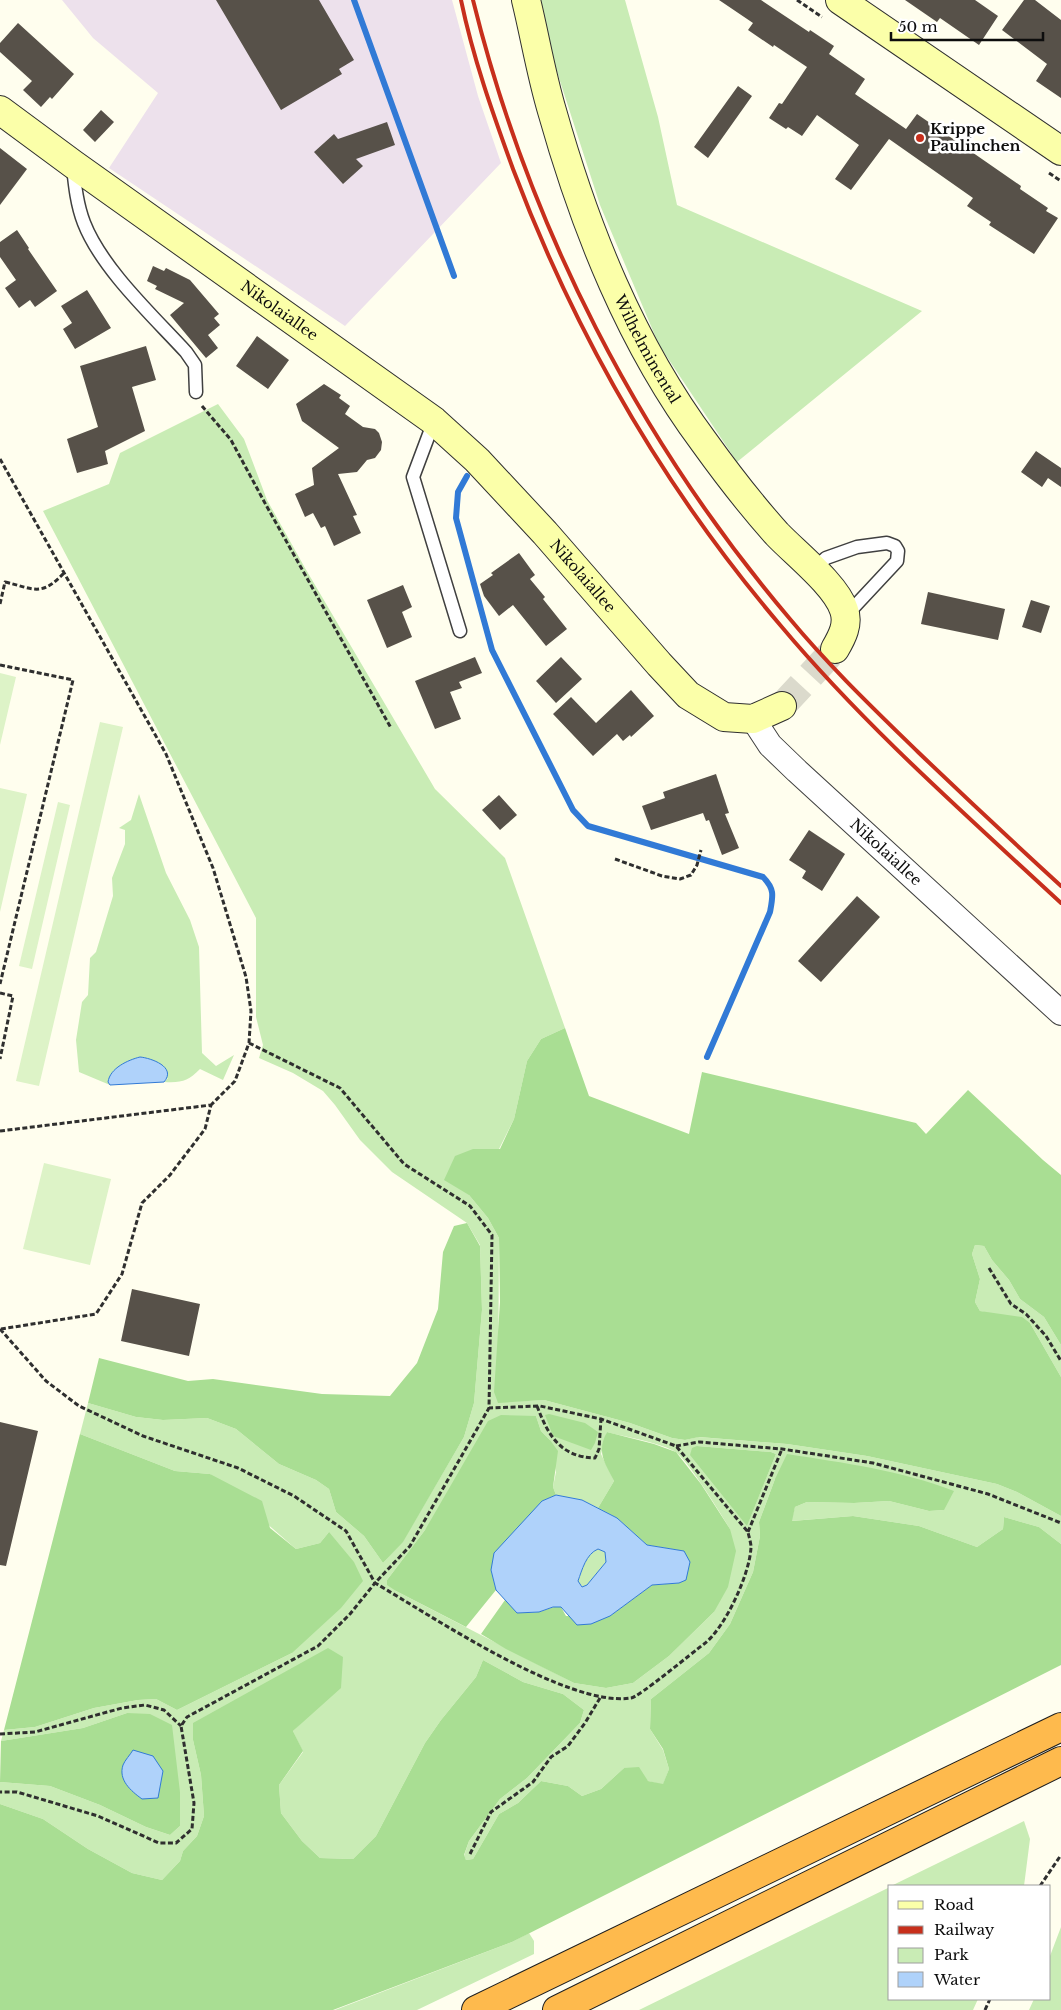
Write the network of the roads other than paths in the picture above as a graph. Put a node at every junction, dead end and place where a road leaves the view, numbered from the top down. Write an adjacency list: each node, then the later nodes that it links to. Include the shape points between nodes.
1 (526, 0): 8 (street, Wilhelminental, via 552,110 583,209 616,291 644,348 680,411 730,478 777,534)
2 (840, 0): 4 (street)
3 (0, 110): 5 (street, Nikolaiallee)
4 (1061, 152)
5 (73, 164): 6 (lane, via 76,196 88,232 117,275 186,352 194,365); 7 (street, Nikolaiallee)
6 (196, 392)
7 (434, 421): 10 (lane, via 412,477); 13 (street, Nikolaiallee, via 477,460 545,533 688,695 724,717)
8 (814, 570): 9 (street, Wilhelminental, via 837,596); 9 (lane, via 826,558 857,547 886,543 895,546 897,561 855,606)
9 (844, 610): 11 (street, via 843,635)
10 (460, 631)
11 (835, 649)
12 (782, 706): 13 (street)
13 (753, 718): 14 (street, Nikolaiallee, via 770,745 797,771)
14 (1061, 1013)
15 (1061, 1727): 17 (highway)
16 (1061, 1761): 18 (highway)
17 (476, 2010)
18 (557, 2010)

